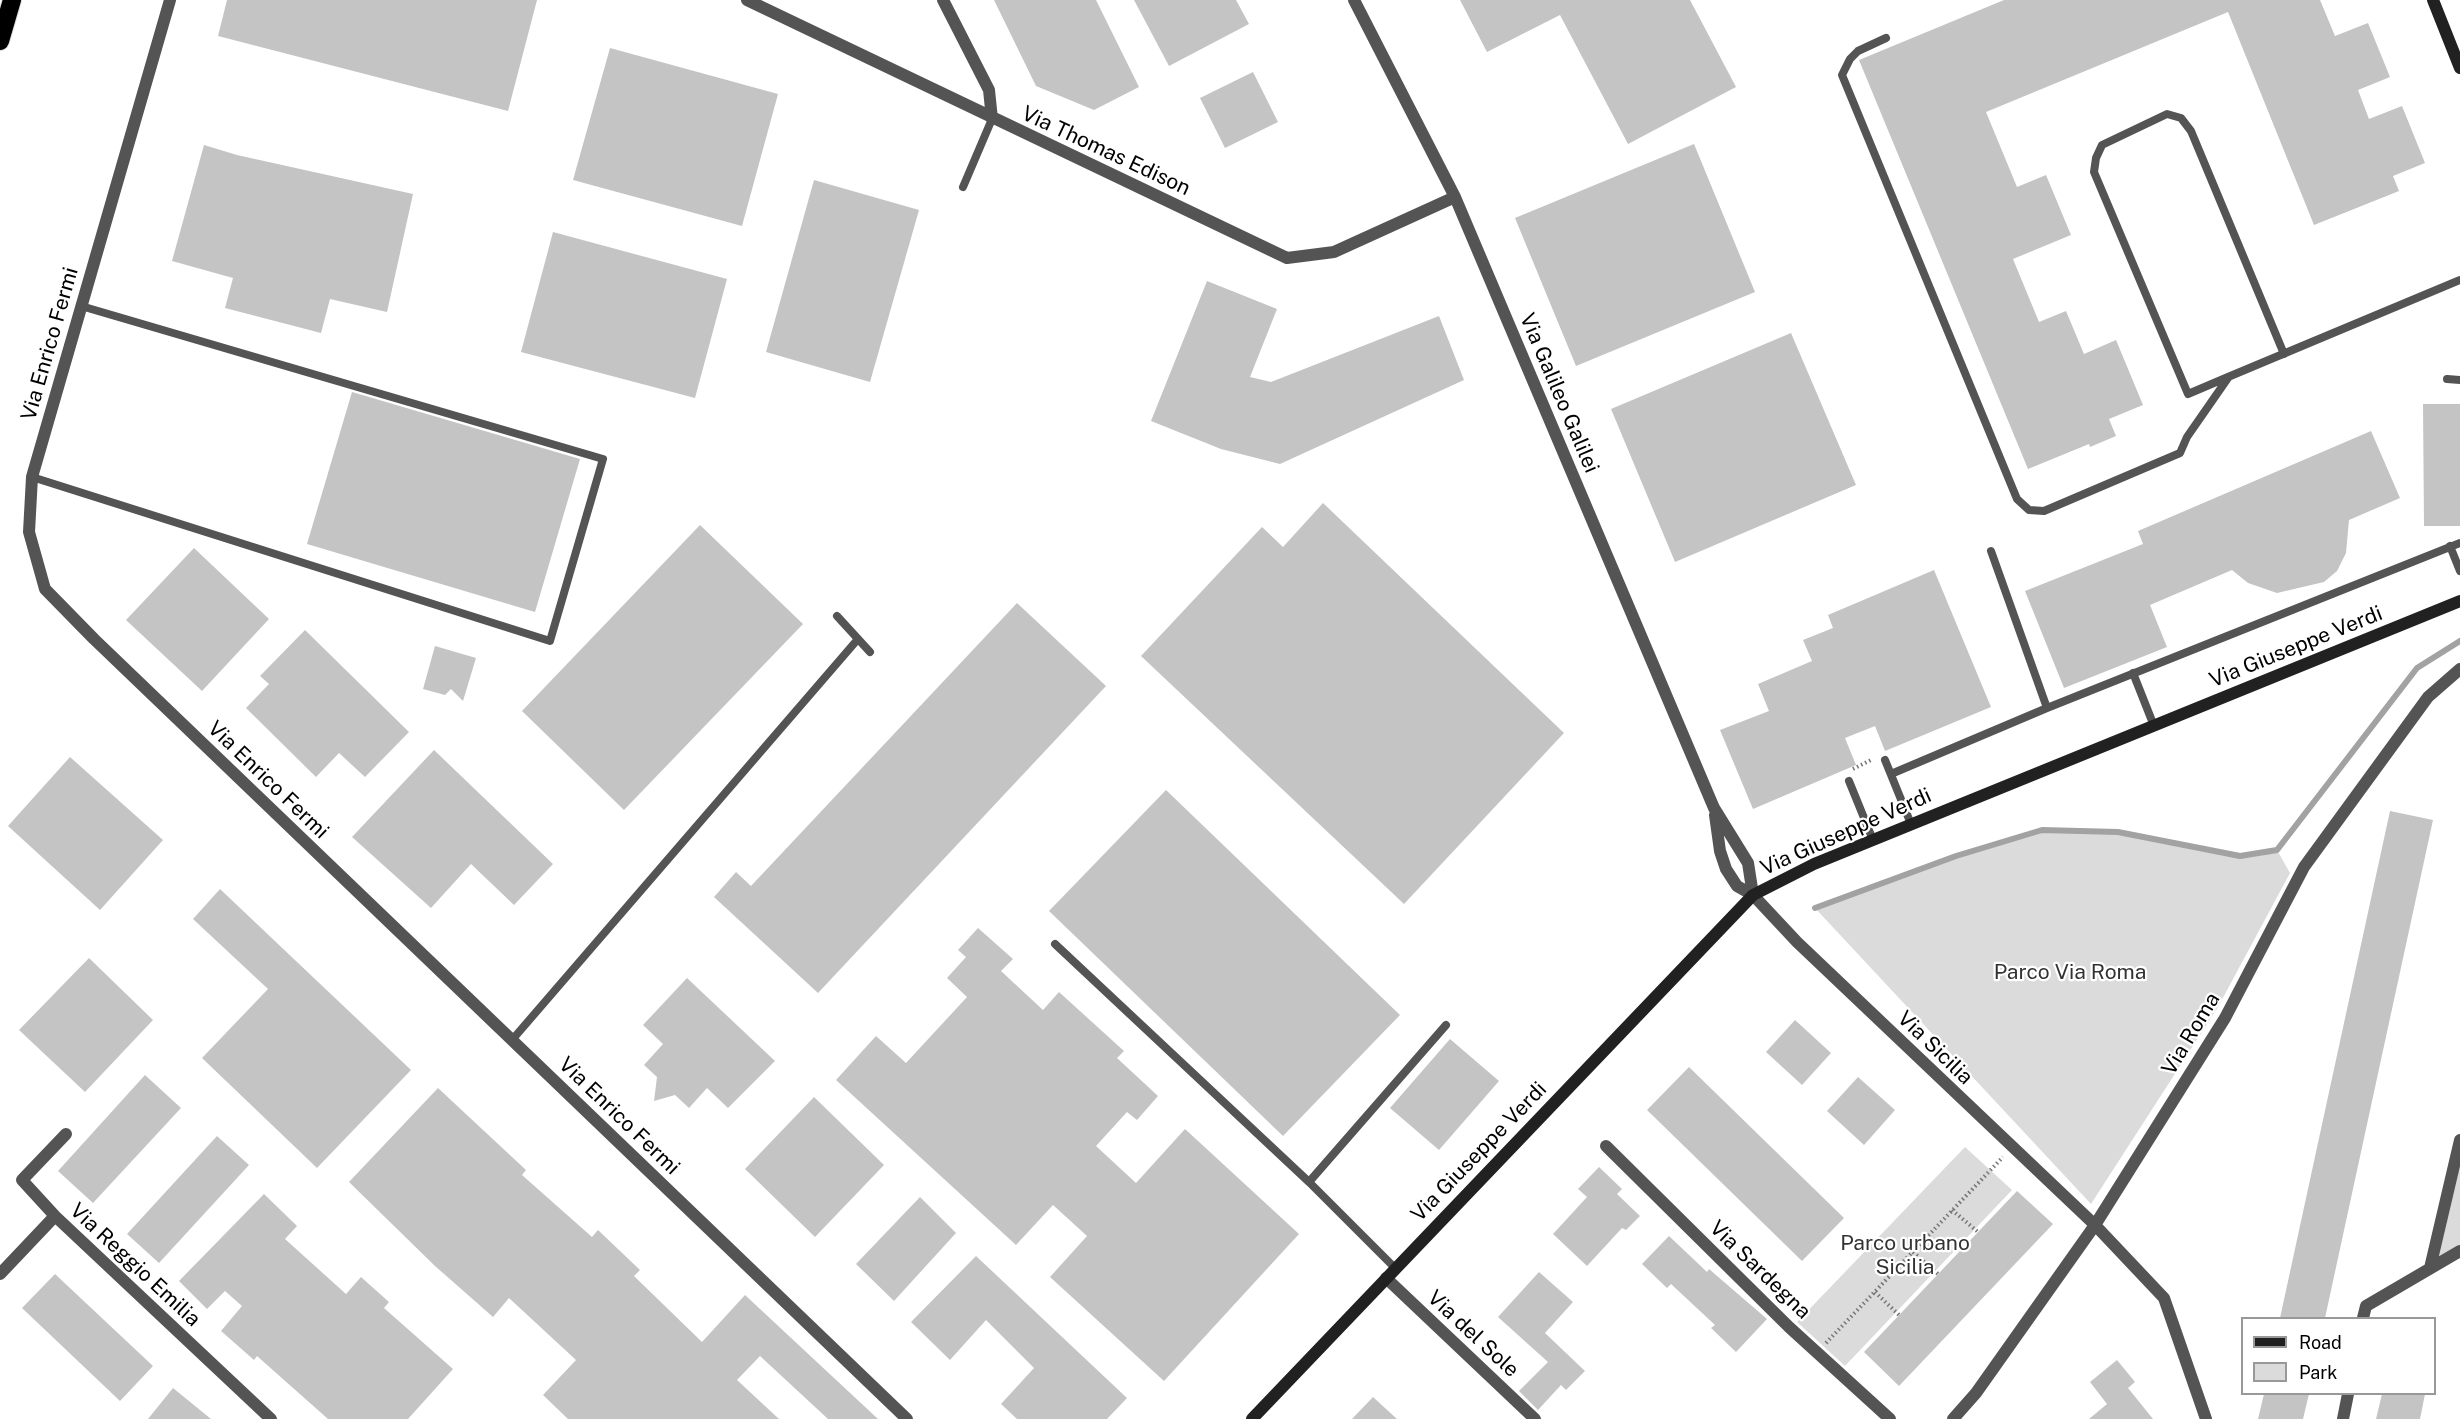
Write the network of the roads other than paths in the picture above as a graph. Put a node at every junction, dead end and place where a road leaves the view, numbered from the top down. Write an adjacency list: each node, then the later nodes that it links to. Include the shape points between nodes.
1 (12, 0): 8 (highway)
2 (170, 0): 14 (street, Via Enrico Fermi)
3 (747, 0): 10 (street, Via Thomas Edison)
4 (943, 0): 10 (street, via 989,90)
5 (1354, 0): 12 (street, Via Galileo Galilei)
6 (2433, 0): 9 (main road)
7 (1886, 38): 16 (lane, via 1858,51 1842,75 2017,499 2029,510 2044,511 2180,453 2187,436)
8 (0, 41)
9 (2460, 68)
10 (992, 119): 11 (lane); 12 (street, Via Thomas Edison, via 1287,258 1334,252)
11 (963, 187)
12 (1455, 197): 35 (street, Via Galileo Galilei)
13 (2460, 280): 15 (lane)
14 (81, 306): 19 (street, Via Enrico Fermi); 19 (lane, via 603,459 600,470 550,641)
15 (2283, 354): 16 (lane); 16 (lane, via 2191,131 2181,118 2167,114 2102,145 2094,172 2188,394)
16 (2228, 377)
17 (2447, 379): 18 (lane)
18 (2460, 380)
19 (32, 477): 41 (street, Via Enrico Fermi, via 29,532 45,589)
20 (2460, 543): 21 (lane)
21 (2450, 546): 23 (lane); 29 (lane)
22 (1991, 552): 30 (lane)
23 (2460, 571)
24 (2460, 601): 31 (main road, Via Giuseppe Verdi)
25 (837, 616): 26 (lane)
26 (858, 639): 27 (lane); 41 (lane)
27 (870, 652)
28 (2460, 669): 47 (street, Via Roma, via 2428,697 2304,867 2225,1018)
29 (2133, 673): 30 (lane); 31 (lane)
30 (2047, 708): 33 (lane)
31 (2154, 726): 36 (main road, Via Giuseppe Verdi)
32 (1885, 760): 33 (lane)
33 (1891, 774): 36 (lane)
34 (1849, 781): 37 (lane)
35 (1714, 808): 38 (street, Via Galileo Galilei, via 1748,863); 38 (street, Via Galileo Galilei, via 1726,869 1737,886)
36 (1911, 824): 37 (main road, Via Giuseppe Verdi)
37 (1873, 840): 38 (main road, Via Giuseppe Verdi, via 1814,864)
38 (1753, 896): 47 (street, Via Sicilia); 49 (main road, Via Giuseppe Verdi)
39 (1054, 944): 45 (lane)
40 (1446, 1025): 45 (lane)
41 (512, 1040): 56 (street, Via Enrico Fermi)
42 (66, 1134): 46 (street, Via Reggio Emilia, via 21,1180)
43 (2460, 1140): 50 (street)
44 (1606, 1146): 59 (street, Via Sardegna)
45 (1309, 1182): 49 (lane)
46 (55, 1216): 51 (street); 55 (street, Via Reggio Emilia)
47 (2094, 1225): 60 (street, Via Roma, via 1976,1393); 61 (street, Via Sicilia, via 2164,1298)
48 (2460, 1251): 50 (street)
49 (1395, 1268): 52 (main road, Via Giuseppe Verdi)
50 (2430, 1268): 53 (street, via 2366,1306)
51 (0, 1274)
52 (1386, 1278): 57 (main road, Via Giuseppe Verdi); 58 (street, Via del Sole)
53 (2363, 1317)
54 (2348, 1395): 62 (street)
55 (271, 1419)
56 (907, 1419)
57 (1252, 1419)
58 (1534, 1419)
59 (1890, 1419)
60 (1953, 1419)
61 (2206, 1419)
62 (2343, 1419)

